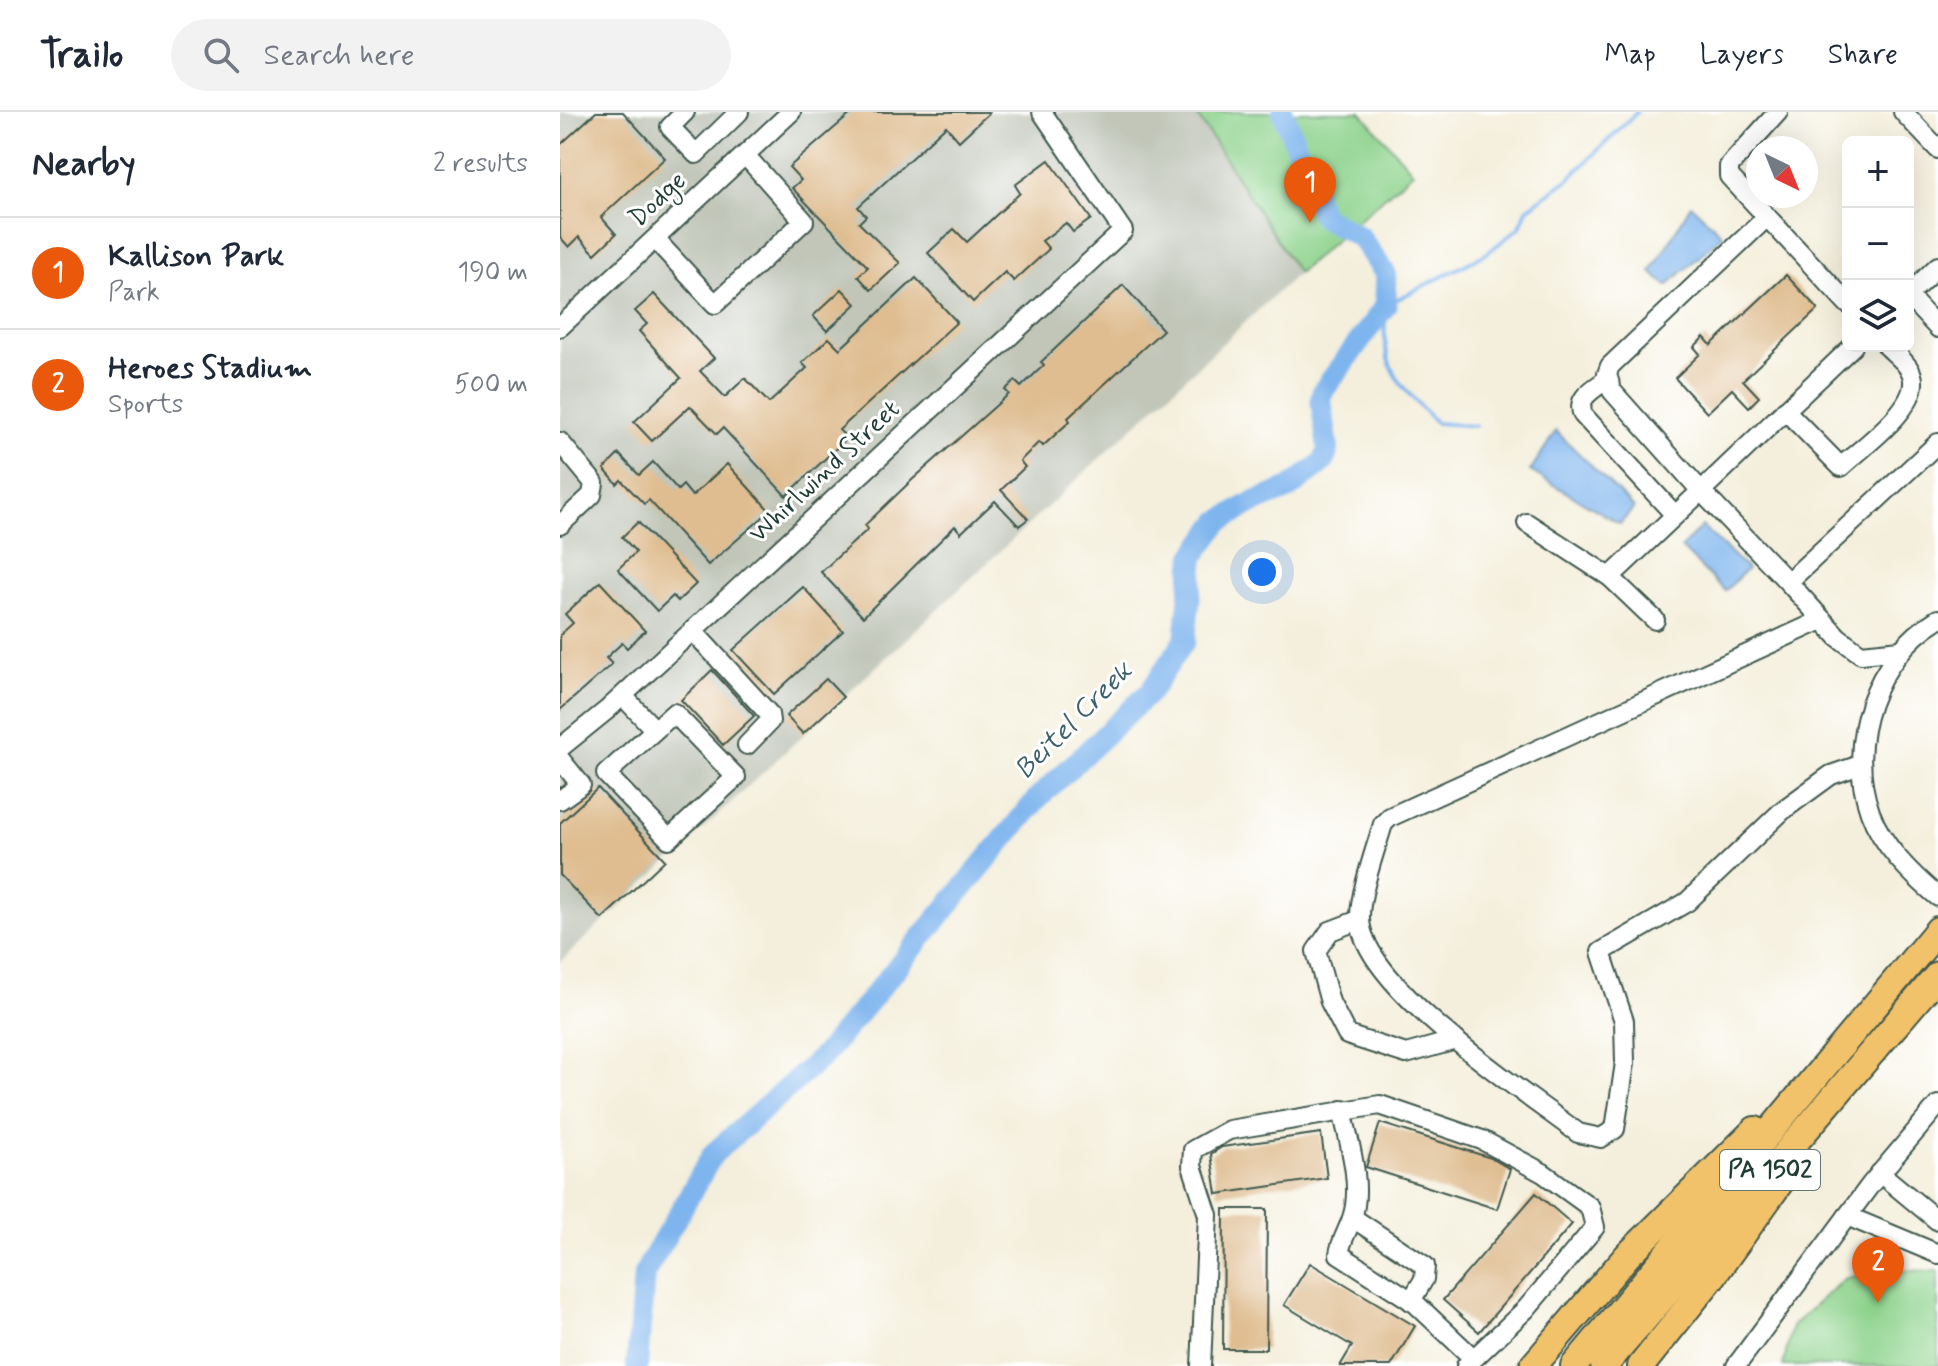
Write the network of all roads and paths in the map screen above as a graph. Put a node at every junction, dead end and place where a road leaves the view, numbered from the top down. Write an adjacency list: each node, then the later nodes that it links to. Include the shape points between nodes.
1 (685, 112): 2 (street, via 670,127 696,154)
2 (739, 112)
3 (791, 112): 8 (street, Dodge)
4 (1042, 112): 32 (street, Whirlwind Street, via 1123,231)
5 (1778, 112): 9 (street, via 1729,166 1729,176)
6 (1903, 112): 7 (street)
7 (1938, 149)
8 (745, 155): 10 (street, Dodge); 10 (street, via 804,221 715,304)
9 (1767, 217): 13 (street); 19 (street, via 1610,366)
10 (655, 239): 15 (street, Dodge)
11 (1938, 266): 12 (street)
12 (1914, 289)
13 (1842, 298)
14 (1914, 302): 16 (street)
15 (560, 327)
16 (1938, 328)
17 (1847, 352): 20 (street)
18 (1893, 352): 20 (street, via 1911,371 1914,387 1908,405 1841,467)
19 (1607, 379): 23 (street); 24 (street, via 1583,398 1583,415)
20 (1785, 410): 23 (street)
21 (560, 442): 26 (street, via 594,483 592,495)
22 (1938, 443): 28 (street)
23 (1701, 491): 24 (street); 28 (street)
24 (1675, 515): 27 (street)
25 (1527, 523): 27 (street)
26 (560, 525)
27 (1610, 577): 30 (street)
28 (1788, 582): 31 (street)
29 (1938, 619): 33 (street)
30 (1655, 620)
31 (1822, 620): 33 (street, via 1861,654); 42 (street, via 1390,817 1383,824)
32 (693, 631): 34 (street, Whirlwind Street); 36 (street, via 769,714 770,721)
33 (1901, 650): 39 (street, via 1882,677 1865,722)
34 (623, 696): 35 (street); 37 (street, Whirlwind Street)
35 (655, 730): 35 (street, via 606,774 669,839 736,777 674,713)
36 (747, 745)
37 (560, 748)
38 (560, 759): 40 (street, via 581,785)
39 (1860, 765): 41 (street, via 1870,812 1887,847); 45 (street, via 1831,775 1783,810 1687,902 1601,952 1624,1021 1624,1075 1615,1129 1601,1138 1578,1133)
40 (560, 800)
41 (1938, 897)
42 (1359, 920): 45 (street, via 1392,981); 45 (street, via 1330,931 1316,951 1330,1002 1347,1035 1406,1054)
43 (1936, 932): 47 (highway, PA 1502)
44 (1938, 975): 46 (highway, PA 1502)
45 (1456, 1040)
46 (1865, 1062): 60 (highway, PA 1502); 61 (highway, via 1713,1276)
47 (1822, 1067): 58 (highway, via 1627,1256); 59 (highway, PA 1502)
48 (1938, 1105): 50 (street)
49 (1342, 1110): 52 (street, via 1352,1156); 56 (street, via 1380,1105 1482,1140 1543,1173 1590,1207 1595,1227 1526,1309); 57 (street, via 1229,1130 1193,1150 1192,1166 1208,1215)
50 (1880, 1173): 51 (street); 53 (street)
51 (1847, 1216): 54 (street); 62 (street)
52 (1353, 1218): 55 (street, via 1339,1254); 55 (street, via 1425,1266)
53 (1938, 1221)
54 (1938, 1254)
55 (1411, 1301): 56 (street)
56 (1469, 1362)
57 (1201, 1366)
58 (1533, 1366)
59 (1574, 1366)
60 (1604, 1366)
61 (1641, 1366)
62 (1736, 1366)

